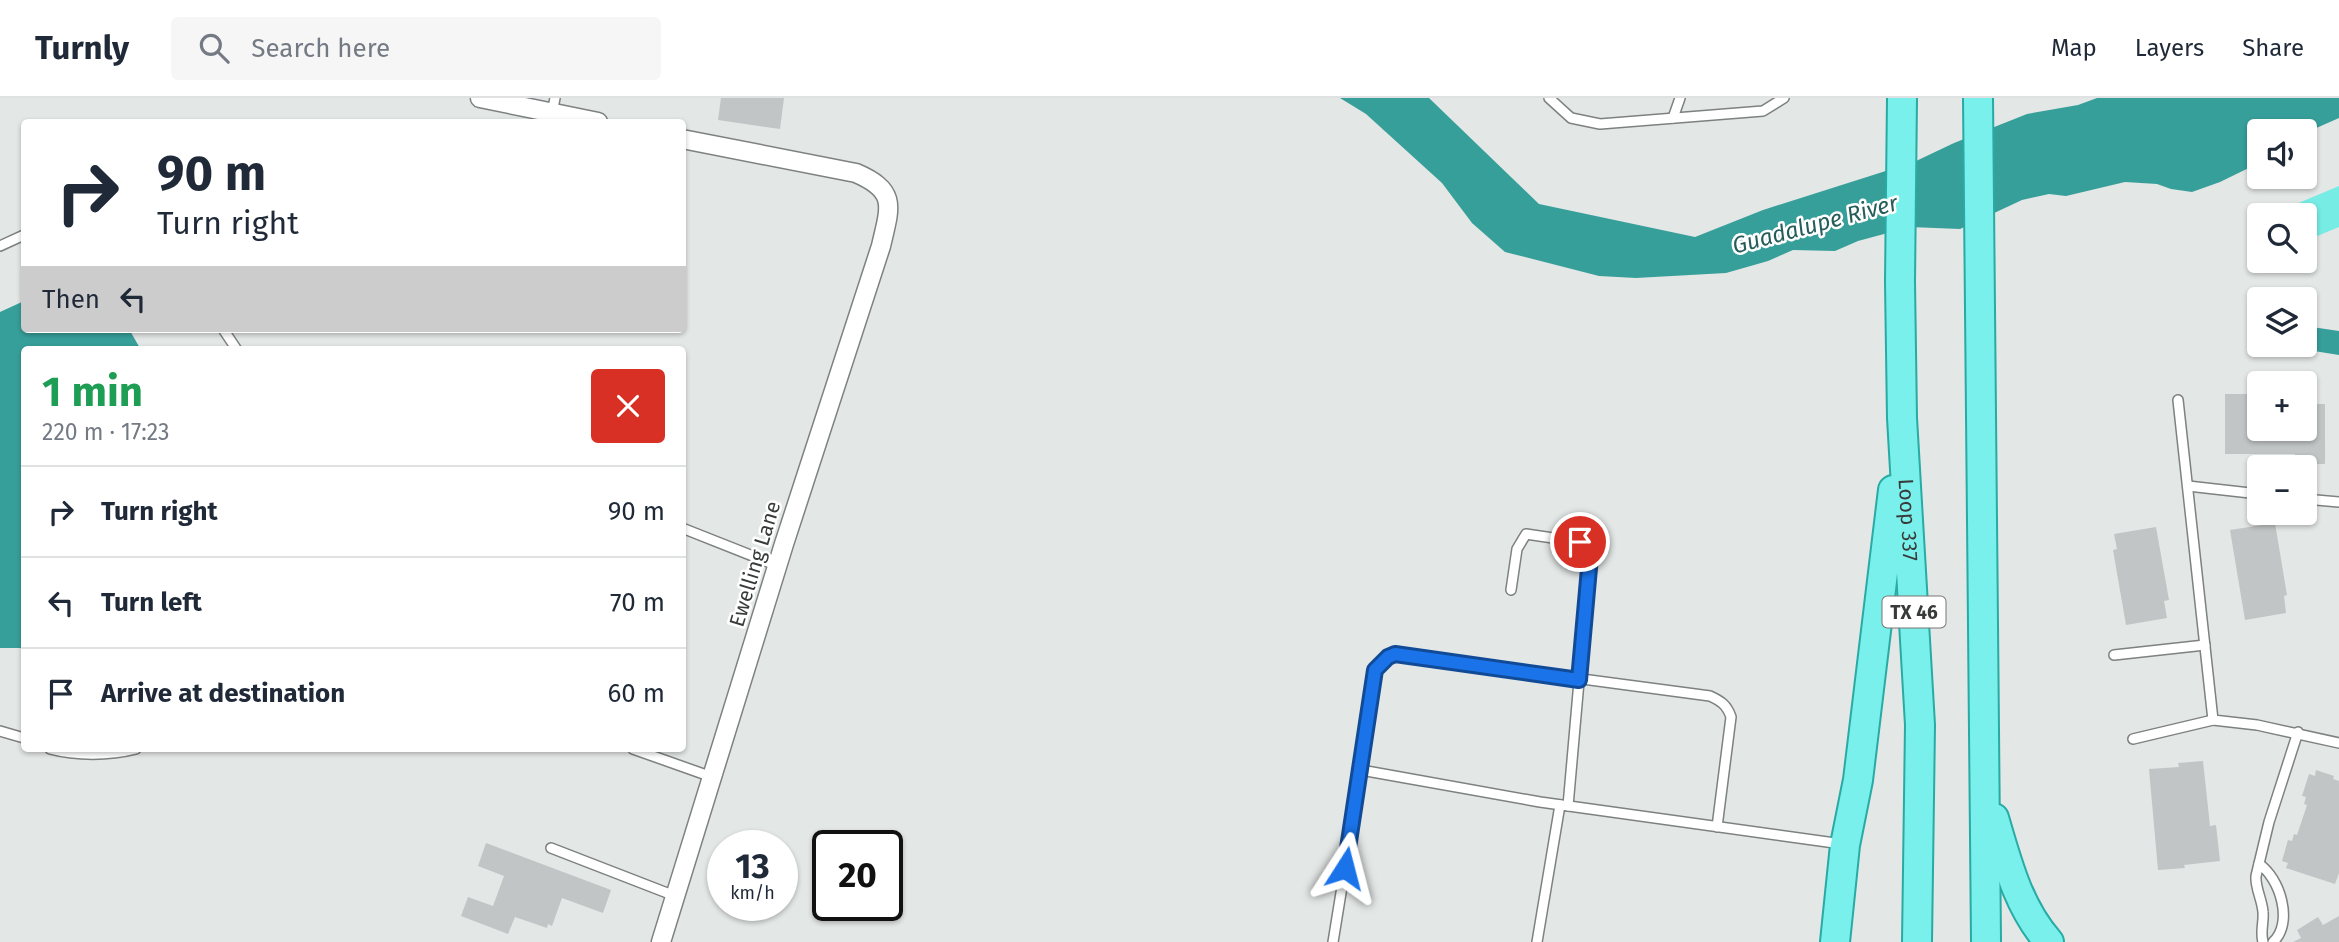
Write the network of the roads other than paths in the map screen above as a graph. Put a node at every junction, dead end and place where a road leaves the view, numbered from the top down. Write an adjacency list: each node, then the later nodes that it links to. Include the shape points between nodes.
1 (480, 98): 7 (street)
2 (1549, 98): 8 (lane, via 1571,118 1600,124)
3 (1680, 98): 8 (lane)
4 (1784, 98): 8 (lane, via 1763,111)
5 (1902, 98): 14 (main road, Loop 337 / TX 46)
6 (1978, 98): 36 (main road)
7 (553, 105): 9 (street)
8 (1673, 118)
9 (590, 119)
10 (686, 140): 20 (street, Ewelling Lane, via 856,173 874,181 888,199 881,246)
11 (21, 236): 12 (lane)
12 (0, 246)
13 (2178, 400): 15 (lane)
14 (1902, 418): 39 (main road, via 1858,780); 47 (main road, Loop 337 / TX 46, via 1920,724)
15 (2188, 486): 16 (lane); 22 (lane)
16 (2247, 493)
17 (2317, 500): 18 (lane)
18 (2339, 502)
19 (686, 530): 20 (lane)
20 (778, 566): 35 (street, Ewelling Lane)
21 (1511, 590): 24 (lane, via 1517,549 1526,534 1580,542 1587,548 1590,557)
22 (2205, 645): 23 (lane); 25 (lane)
23 (2114, 655)
24 (1579, 680): 34 (lane, via 1395,654 1375,670); 37 (lane); 38 (lane, via 1710,696 1724,704 1731,716)
25 (2213, 720): 27 (lane); 29 (lane)
26 (0, 730): 28 (lane)
27 (2298, 732): 30 (lane); 41 (lane)
28 (21, 737)
29 (2133, 739)
30 (2339, 743)
31 (60, 752): 32 (lane)
32 (112, 752)
33 (641, 752): 35 (lane)
34 (1361, 770): 37 (lane); 44 (lane)
35 (712, 777): 42 (street, Ewelling Lane)
36 (1984, 783): 48 (main road); 49 (main road, via 2013,880 2031,920)
37 (1564, 805): 38 (lane); 45 (lane)
38 (1717, 827): 39 (lane)
39 (1845, 845): 46 (main road)
40 (551, 848): 42 (lane)
41 (2259, 864): 50 (lane, via 2256,881 2263,909); 51 (lane, via 2273,878 2281,902 2281,932)
42 (675, 896): 43 (street, Ewelling Lane)
43 (661, 942)
44 (1333, 942)
45 (1538, 942)
46 (1835, 942)
47 (1917, 942)
48 (1986, 942)
49 (2049, 942)
50 (2263, 942)
51 (2273, 942)

